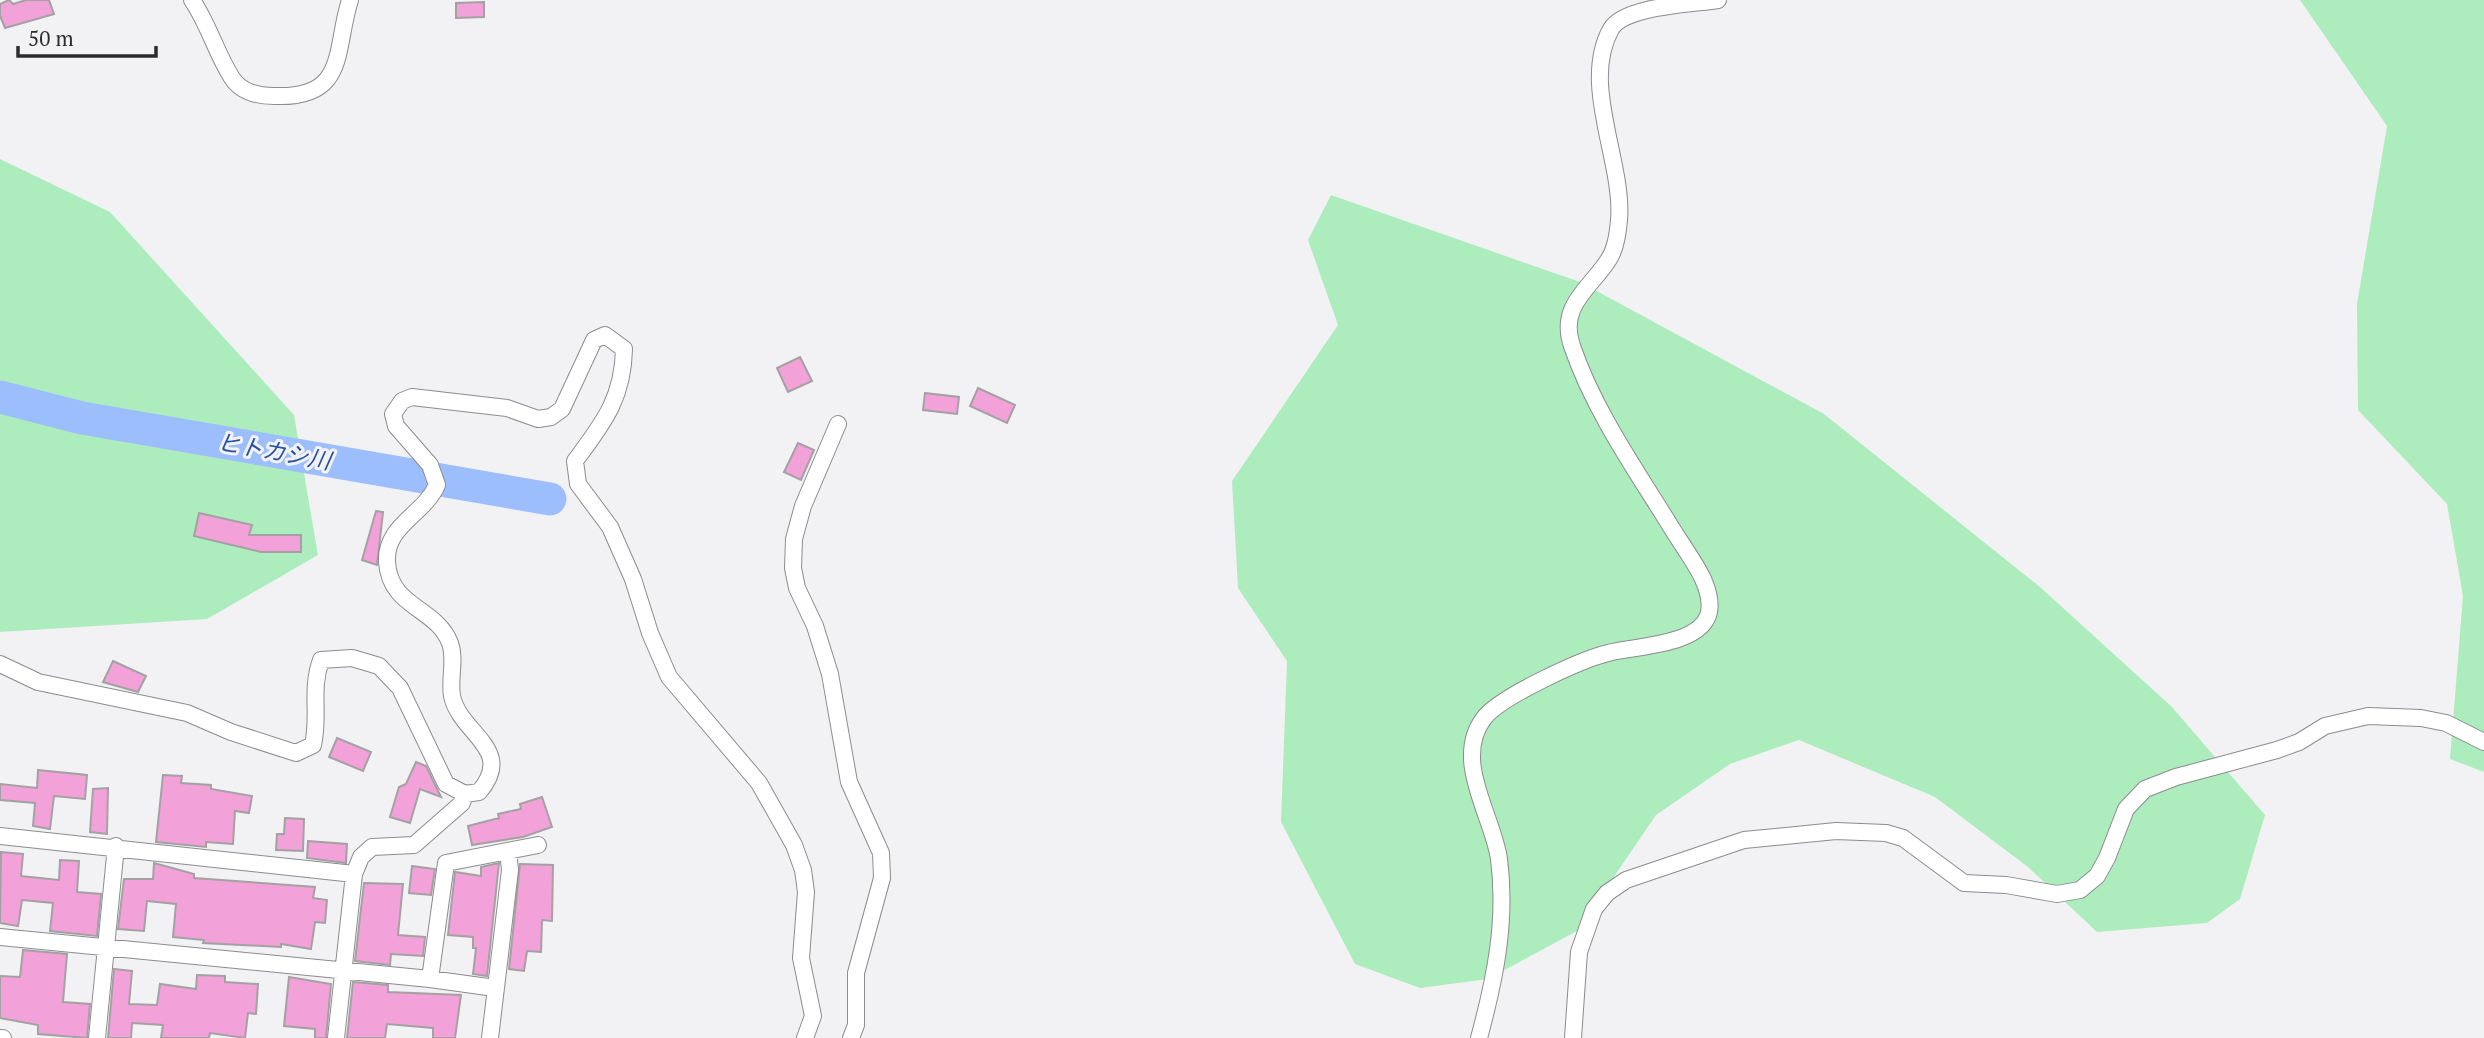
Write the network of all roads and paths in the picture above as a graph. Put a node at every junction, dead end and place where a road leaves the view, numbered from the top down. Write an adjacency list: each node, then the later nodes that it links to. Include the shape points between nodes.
1 (192, 0): 2 (street, via 232,79 261,96 284,97 319,88 337,66)
2 (350, 0)
3 (1718, 0): 23 (street, via 1645,10 1612,26 1603,50 1602,86 1620,218 1609,259 1569,311 1570,341 1584,377 1630,462 1703,579 1709,610 1706,620 1691,632 1664,645 1608,653 1587,661 1498,703 1482,720 1475,736 1474,768 1499,855 1503,893 1494,984)
4 (838, 424): 22 (street, via 803,506 794,539 793,568 830,674 849,782 881,853 882,878 856,973 856,1025)
5 (0, 664): 7 (street, via 38,682 187,713 296,753 313,745 318,723 314,681 321,660 352,658 379,666 400,688 446,785)
6 (2484, 742): 24 (street, via 2446,723 2368,716 2325,726 2277,750 2176,777 2145,789 2126,809 2097,876 2080,890 2057,894 1964,883 1903,838 1885,833 1836,831 1744,840 1626,880 1607,893 1594,909 1578,952)
7 (465, 794): 12 (street, via 462,803 426,838 414,845 372,848); 21 (street, via 479,792 490,779 491,762 487,748 452,699 450,643 435,623 391,585 387,560 391,535 431,499 437,485 430,465 396,426 393,414 402,401 412,397 507,408 538,419 551,417 562,409 594,340 605,335 624,349 623,371 612,411 575,461 578,484 614,538 669,677 759,783 793,845 806,892 801,958 813,1016)
8 (0, 836): 10 (street)
9 (538, 845): 11 (street)
10 (116, 846): 12 (street); 14 (street)
11 (508, 851): 16 (street, via 446,863); 17 (street, via 510,870)
12 (354, 874): 15 (street)
13 (0, 937): 14 (street)
14 (106, 949): 15 (street); 18 (street)
15 (342, 972): 16 (street); 19 (street)
16 (430, 979): 17 (street)
17 (495, 988): 20 (street)
18 (97, 1038)
19 (336, 1038)
20 (490, 1038)
21 (805, 1038)
22 (851, 1038)
23 (1479, 1038)
24 (1573, 1038)

